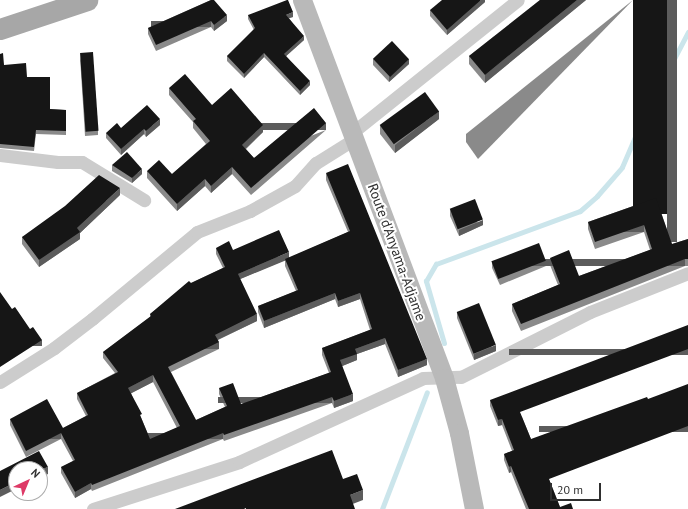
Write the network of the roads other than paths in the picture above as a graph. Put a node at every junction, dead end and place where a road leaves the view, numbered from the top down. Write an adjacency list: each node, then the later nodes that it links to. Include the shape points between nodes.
1 (87, 0): 4 (main road)
2 (302, 0): 5 (street, Route d'Anyama-Adjame)
3 (518, 0): 5 (street)
4 (2, 28)
5 (354, 135): 9 (street, Route d'Anyama-Adjame); 10 (street, via 316,163 295,186 250,211 197,232 80,329)
6 (0, 155): 7 (street, via 58,162 82,162)
7 (144, 200)
8 (688, 273): 9 (street, via 590,312 461,377)
9 (444, 378): 11 (street, via 423,378 240,462); 12 (street, Route d'Anyama-Adjame, via 459,433)
10 (0, 382)
11 (93, 509)
12 (474, 509)

